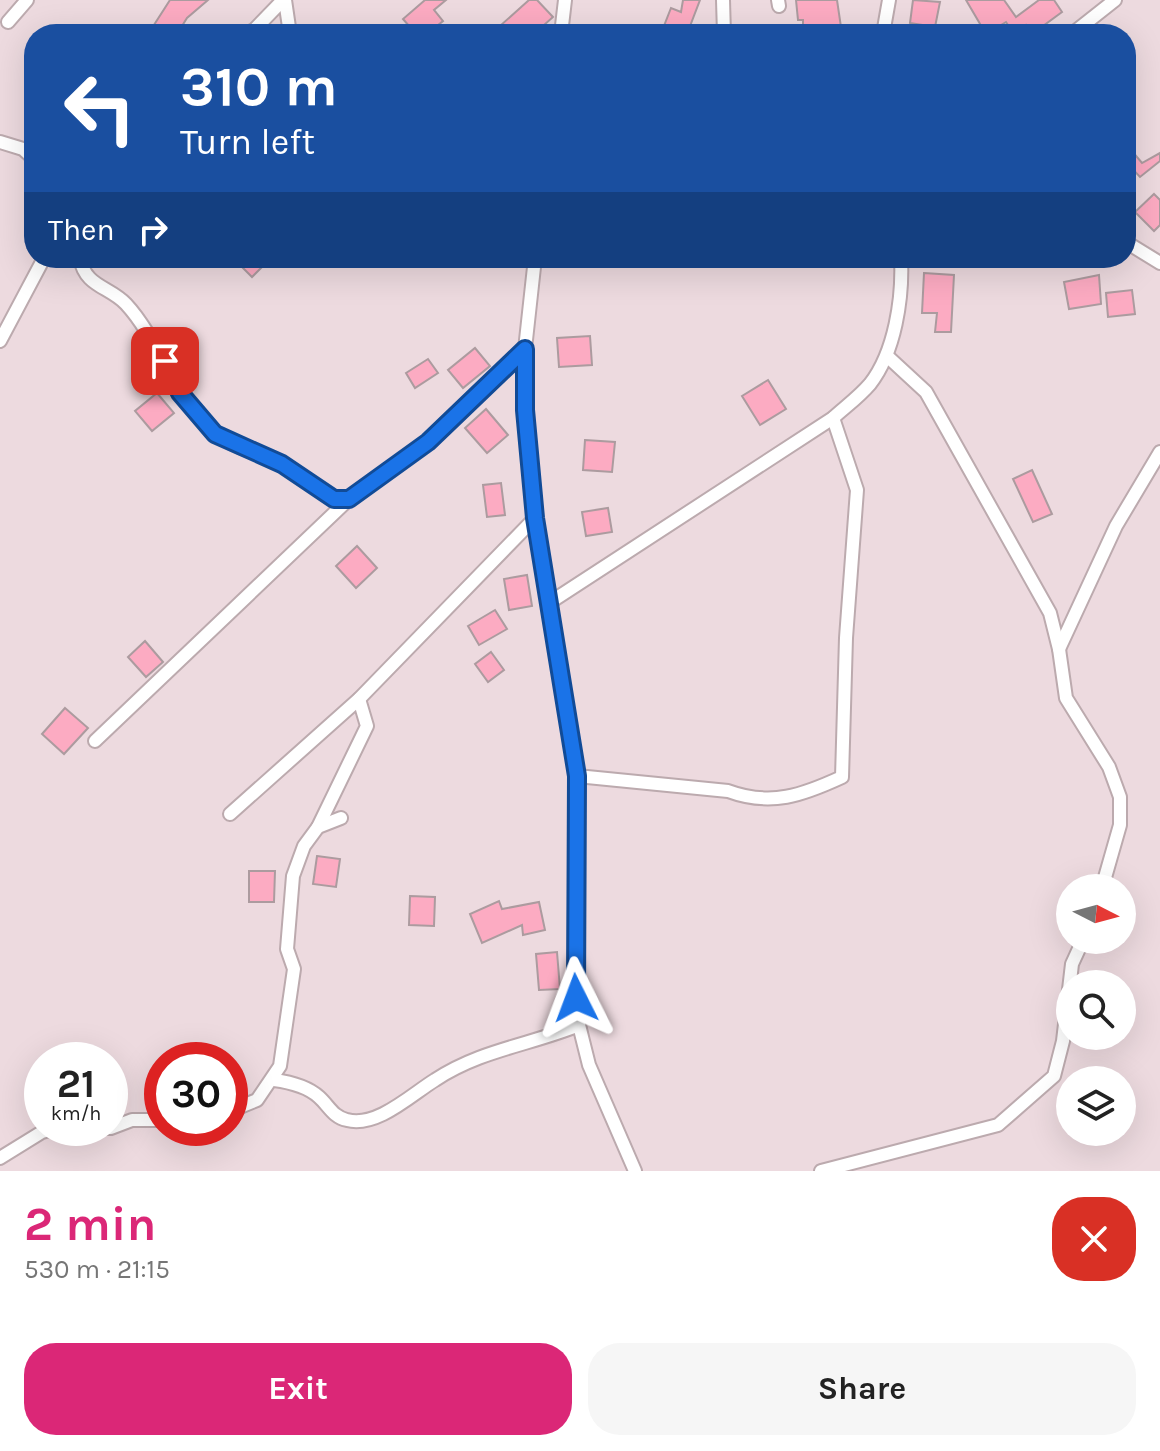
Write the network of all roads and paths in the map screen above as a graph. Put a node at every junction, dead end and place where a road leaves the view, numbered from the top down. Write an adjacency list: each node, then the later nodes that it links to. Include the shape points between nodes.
1 (27, 0): 7 (street)
2 (284, 0): 8 (street); 9 (street)
3 (565, 0): 10 (street)
4 (723, 0): 11 (street)
5 (889, 0): 12 (street)
6 (1115, 0): 13 (street)
7 (8, 22)
8 (260, 24)
9 (288, 24)
10 (562, 24)
11 (724, 24)
12 (885, 24)
13 (1085, 24)
14 (0, 142): 15 (street)
15 (24, 150)
16 (1136, 248): 17 (street)
17 (1160, 263)
18 (39, 268): 22 (street)
19 (82, 268): 27 (street, via 93,283 125,303 180,393 215,434 282,464 334,499)
20 (534, 268): 23 (street)
21 (901, 268): 24 (street)
22 (0, 341)
23 (525, 349): 27 (street, via 428,442); 28 (street)
24 (887, 356): 25 (street, via 870,384); 30 (street, via 926,392 1050,613)
25 (833, 418): 29 (street); 33 (street, via 857,490 842,777 800,797 748,798 728,791)
26 (1160, 452): 30 (street, via 1116,526)
27 (349, 499): 32 (street)
28 (535, 518): 29 (street); 31 (street)
29 (549, 603): 33 (street)
30 (1059, 649): 37 (street, via 1066,698 1109,767 1120,797 1120,825)
31 (359, 699): 34 (street); 36 (street, via 367,726)
32 (95, 741)
33 (577, 776): 39 (street, via 574,970)
34 (230, 814)
35 (341, 818): 36 (street)
36 (318, 827): 40 (street, via 293,876 287,949 294,969)
37 (1106, 874)
38 (1077, 954): 45 (street, via 1054,1076 998,1125)
39 (579, 1025): 40 (street, via 481,1054 374,1117 349,1121 331,1113 318,1096 294,1083); 44 (street, via 589,1065)
40 (274, 1080): 41 (street)
41 (248, 1104)
42 (24, 1143): 43 (street)
43 (0, 1158)
44 (635, 1171)
45 (821, 1171)

